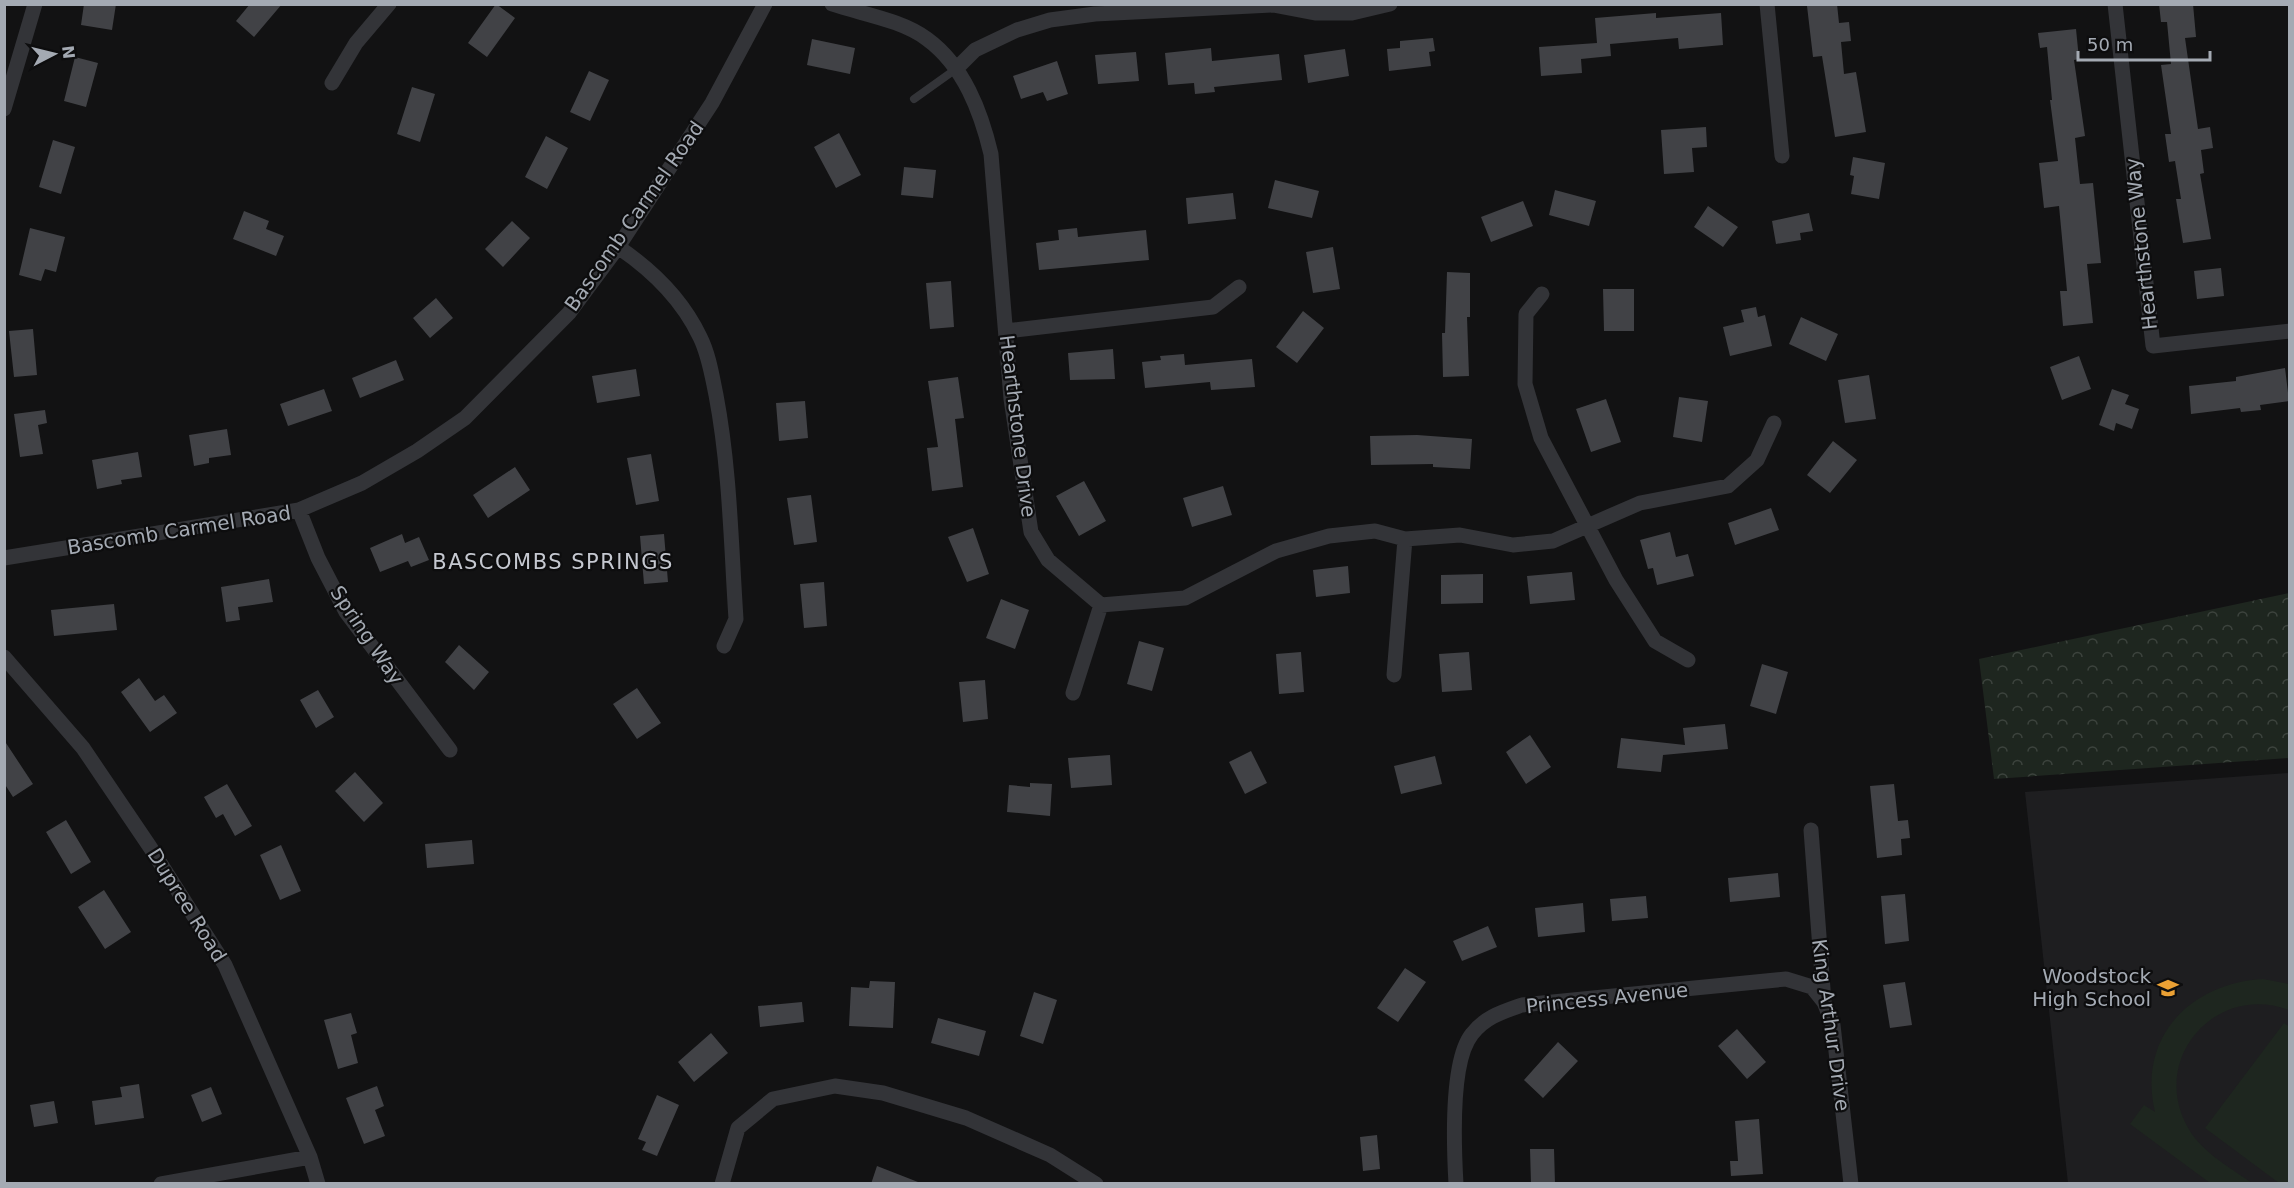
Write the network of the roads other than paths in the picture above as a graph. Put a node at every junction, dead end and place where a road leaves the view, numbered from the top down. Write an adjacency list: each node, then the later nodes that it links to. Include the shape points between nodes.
1 (36, 4): 11 (street)
2 (389, 4): 9 (street, via 356,43)
3 (765, 4): 13 (street, Bascomb Carmel Road, via 712,103)
4 (832, 4): 8 (street, Hearthstone Drive, via 904,27 927,39)
5 (1390, 4): 8 (street, via 1352,13 1315,13 1273,5 1050,20 975,50)
6 (1767, 4): 12 (street)
7 (2115, 4): 17 (street, Hearthstone Way, via 2152,346)
8 (956, 69): 10 (lane); 16 (street, Hearthstone Drive, via 982,117 991,154)
9 (332, 83)
10 (915, 99)
11 (4, 109)
12 (1782, 156)
13 (618, 248): 19 (street, Bascomb Carmel Road, via 569,313 465,418 417,452 362,483); 24 (street, via 647,267 677,300 701,338 711,371 723,436 736,619)
14 (1239, 287): 16 (street, via 1213,307)
15 (1542, 294): 20 (street, via 1526,314 1525,384 1541,438)
16 (1006, 331): 23 (street, Hearthstone Drive, via 1011,399 1031,532 1048,560)
17 (2289, 331)
18 (1773, 423): 20 (street, via 1757,460 1728,486 1640,503)
19 (298, 510): 22 (street, Bascomb Carmel Road); 29 (street, Spring Way, via 346,612)
20 (1586, 526): 21 (street, via 1553,541 1513,545 1460,535); 26 (street, via 1655,641)
21 (1405, 538): 23 (street, via 1375,531 1329,536 1276,551 1185,598); 27 (street)
22 (4, 558)
23 (1101, 605): 28 (street)
24 (724, 646)
25 (4, 657): 32 (street, Dupree Road, via 83,748 225,965)
26 (1688, 660)
27 (1394, 675)
28 (1073, 693)
29 (450, 750)
30 (1811, 830): 31 (street, King Arthur Drive)
31 (1824, 1002): 37 (street, Princess Avenue, via 1812,987 1786,979 1522,1005 1491,1016 1470,1036 1458,1067); 38 (street, King Arthur Drive, via 1833,1025)
32 (310, 1157): 33 (street); 34 (street, Dupree Road)
33 (161, 1184)
34 (318, 1184)
35 (722, 1184): 36 (street, via 738,1128 773,1099 835,1086 883,1094 966,1118 1050,1155)
36 (1096, 1184)
37 (1456, 1184)
38 (1851, 1184)

